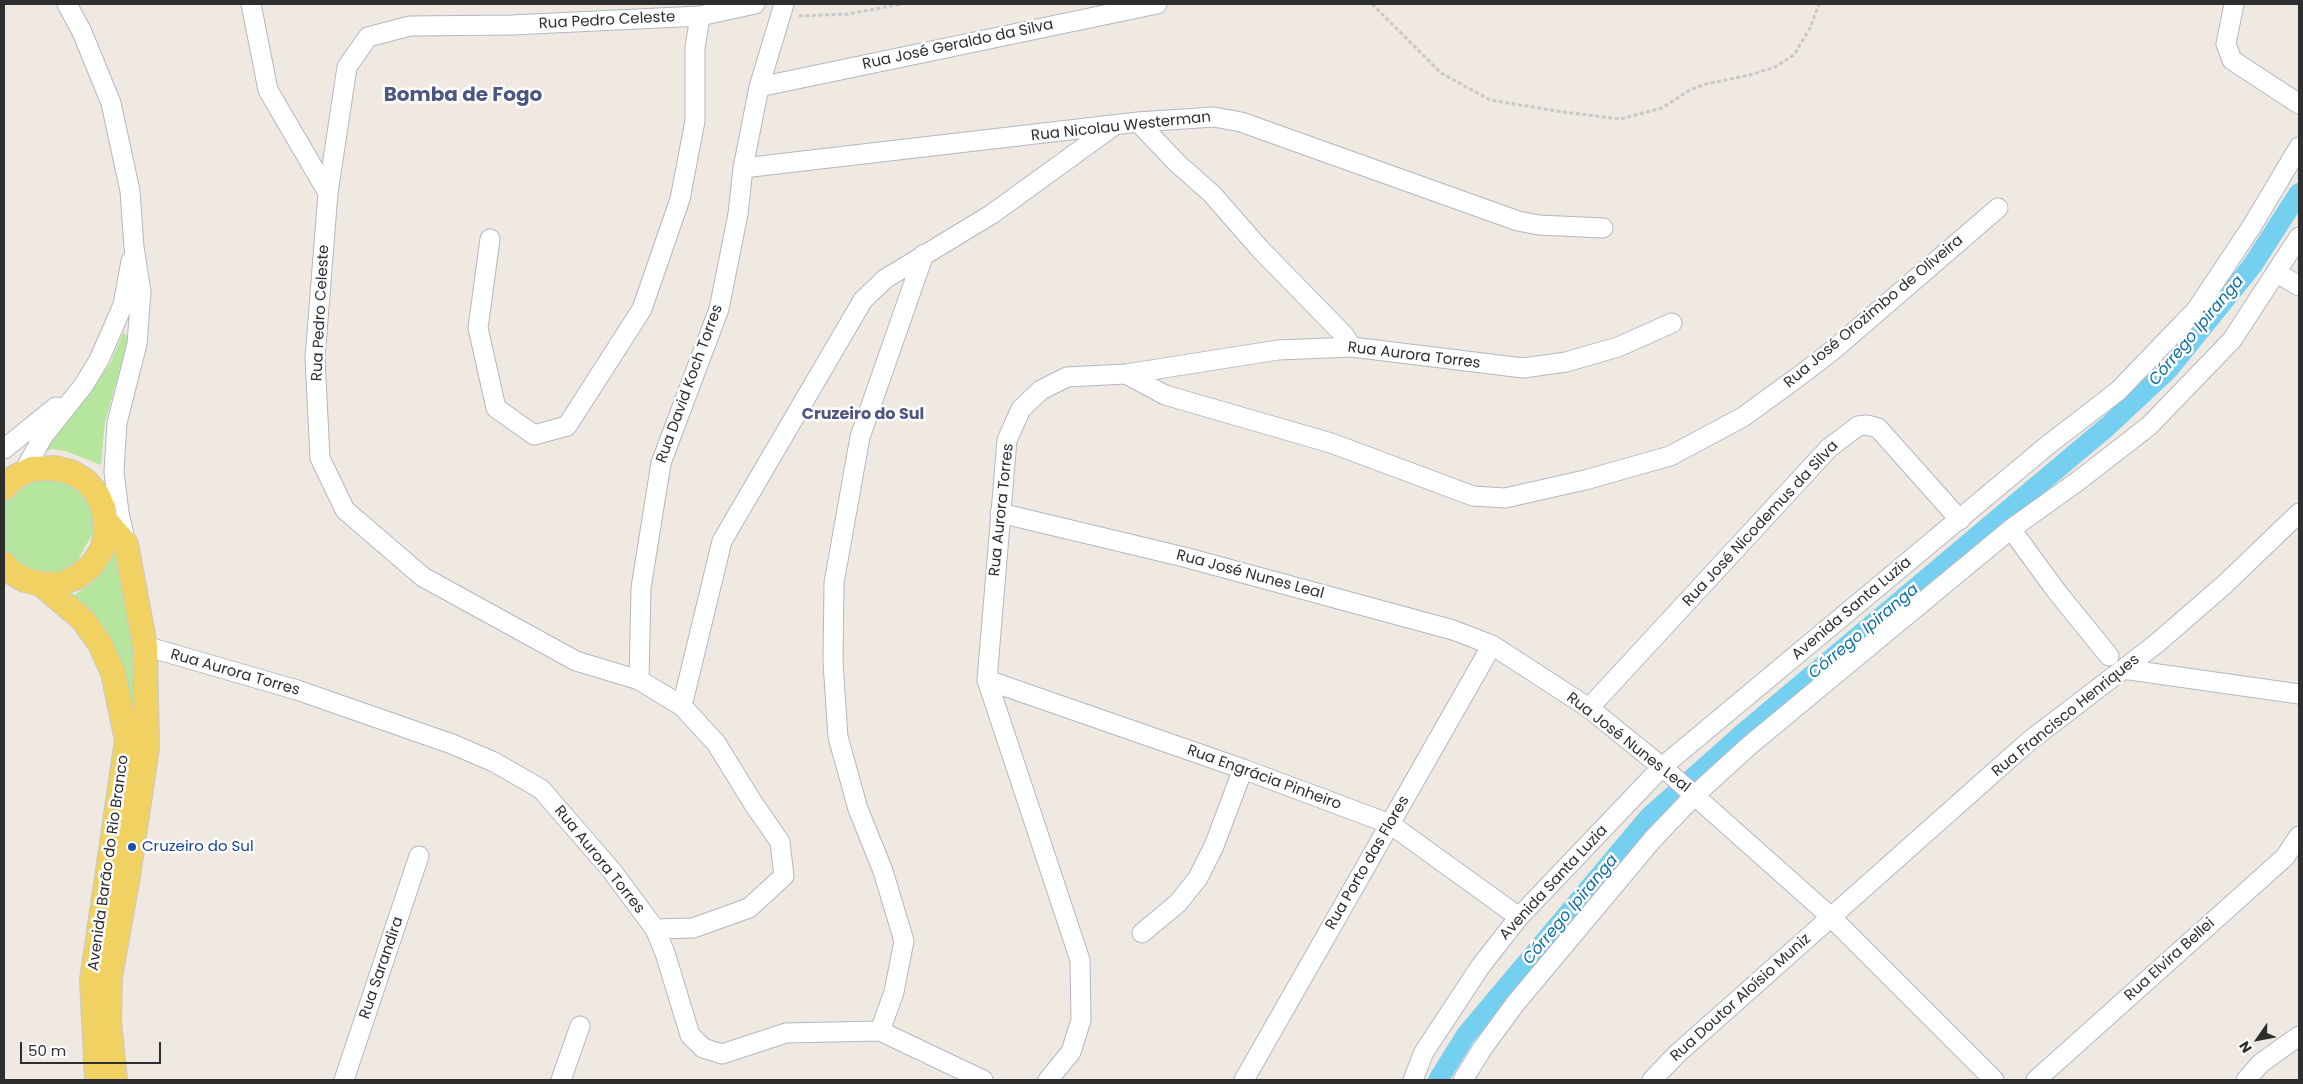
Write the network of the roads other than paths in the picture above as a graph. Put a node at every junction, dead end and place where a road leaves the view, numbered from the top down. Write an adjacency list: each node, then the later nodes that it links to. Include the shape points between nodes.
1 (68, 4): 19 (street, via 111,103 130,191)
2 (251, 4): 14 (street, via 268,90)
3 (755, 4): 7 (street, Rua Pedro Celeste)
4 (1157, 4): 8 (street, Rua José Geraldo da Silva)
5 (2234, 4): 9 (street, via 2226,44 2232,60)
6 (782, 10): 8 (street, Rua David Koch Torres)
7 (700, 16): 14 (street, Rua Pedro Celeste, via 512,25 410,26 368,37 347,67); 18 (street, via 695,48 695,121 680,199 642,309 567,426 534,435 496,408 478,328)
8 (759, 87): 13 (street, Rua David Koch Torres)
9 (2299, 104)
10 (1138, 122): 11 (street, Rua Nicolau Westerman); 16 (street, Rua Nicolau Westerman, via 1214,117 1241,122 1518,221); 24 (street, via 1212,194 1260,250)
11 (1113, 126): 13 (street, Rua Nicolau Westerman); 20 (street, via 992,214)
12 (2299, 147): 33 (street, Avenida Santa Luzia, via 2196,310 2118,391)
13 (742, 168): 43 (street, Rua David Koch Torres, via 738,214 719,309 661,463 641,588)
14 (328, 193): 43 (street, Rua Pedro Celeste, via 315,368 320,458 345,510 423,577 576,661)
15 (1998, 208): 25 (street, Rua José Orozimbo de Oliveira, via 1832,351 1742,416 1670,456 1506,498 1473,496 1331,443 1165,396)
16 (1603, 228)
17 (2299, 237): 21 (street)
18 (490, 239)
19 (134, 247): 26 (street, via 123,305 99,360); 28 (street, via 141,292 137,344 117,423)
20 (924, 254): 46 (street, via 885,279 864,300 722,540); 60 (street, via 860,437 834,583 832,662 838,737 858,809 883,871 904,941 894,992)
21 (2277, 273): 22 (street); 34 (street, via 2232,340 2149,426)
22 (2299, 286)
23 (1672, 323): 24 (street, Rua Aurora Torres, via 1618,347 1566,362 1523,368)
24 (1352, 346): 25 (street, Rua Aurora Torres, via 1278,350)
25 (1126, 374): 30 (street, Rua Aurora Torres, via 1067,377 1041,390 1021,409 1007,440)
26 (83, 386): 27 (street); 29 (street)
27 (4, 449)
28 (114, 472): 32 (street); 35 (street)
29 (12, 476): 32 (main road, via 41,467 71,472 86,481 97,494)
30 (1000, 513): 38 (street, Rua José Nunes Leal, via 1204,562 1452,630); 44 (street, Rua Aurora Torres)
31 (2299, 513): 41 (street, Rua Francisco Henriques, via 2224,585)
32 (105, 515): 35 (main road); 37 (main road, via 106,534 102,550 92,566 77,578 60,584)
33 (1960, 520): 47 (street, Rua José Nicodemus da Silva, via 1878,428 1858,426 1829,448); 49 (street, Avenida Santa Luzia)
34 (2011, 529): 40 (street); 50 (street)
35 (126, 544): 39 (main road, Avenida Barão do Rio Branco)
36 (5, 571): 37 (main road); 42 (main road, via 76,626)
37 (41, 584): 42 (main road, Avenida Barão do Rio Branco, via 83,620 100,644)
38 (1492, 645): 47 (street, Rua José Nunes Leal); 51 (street, Rua Porto das Flores)
39 (145, 646): 57 (street, Rua Aurora Torres, via 296,690 452,744 494,762 541,789 612,871); 63 (main road, Avenida Barão do Rio Branco, via 147,748 110,978 109,1021)
40 (2109, 656)
41 (2123, 669): 45 (street); 56 (street, Rua Francisco Henriques, via 2028,742)
42 (113, 673): 62 (main road, Avenida Barão do Rio Branco, via 127,740 92,980)
43 (639, 680): 46 (street, Rua Pedro Celeste)
44 (987, 680): 48 (street, Rua Engrácia Pinheiro); 67 (street, Rua Aurora Torres, via 1080,960 1081,1020 1071,1052)
45 (2299, 694)
46 (682, 706): 57 (street, Rua Pedro Celeste, via 716,743 780,842 784,876 749,908 693,928)
47 (1589, 708): 49 (street, Rua José Nunes Leal)
48 (1243, 769): 51 (street, Rua Engrácia Pinheiro); 58 (street, via 1214,846 1198,878 1178,903)
49 (1665, 769): 50 (street, Rua José Nunes Leal); 55 (street, Avenida Santa Luzia)
50 (1690, 792): 56 (street, Rua José Nunes Leal); 70 (street, via 1515,1004)
51 (1390, 824): 55 (street, Rua Engrácia Pinheiro); 68 (street, Rua Porto das Flores)
52 (2299, 836): 54 (street, Rua Elvira Bellei)
53 (419, 856): 64 (street, Rua Sarandira)
54 (2292, 860): 73 (street, Rua Elvira Bellei)
55 (1519, 917): 69 (street, Avenida Santa Luzia, via 1480,967 1424,1052)
56 (1831, 917): 71 (street, Rua Doutor Aloísio Muniz); 72 (street, Rua José Nunes Leal)
57 (654, 929): 60 (street, Rua Aurora Torres, via 665,953 690,1035 703,1048 722,1054 786,1033)
58 (1142, 933)
59 (580, 1026): 65 (street)
60 (880, 1031): 66 (street, Rua Aurora Torres)
61 (2299, 1036): 74 (street, via 2261,1063)
62 (97, 1080)
63 (115, 1080)
64 (344, 1080)
65 (561, 1080)
66 (983, 1080)
67 (1048, 1080)
68 (1244, 1080)
69 (1413, 1080)
70 (1463, 1080)
71 (1652, 1080)
72 (1994, 1080)
73 (2036, 1080)
74 (2246, 1080)

